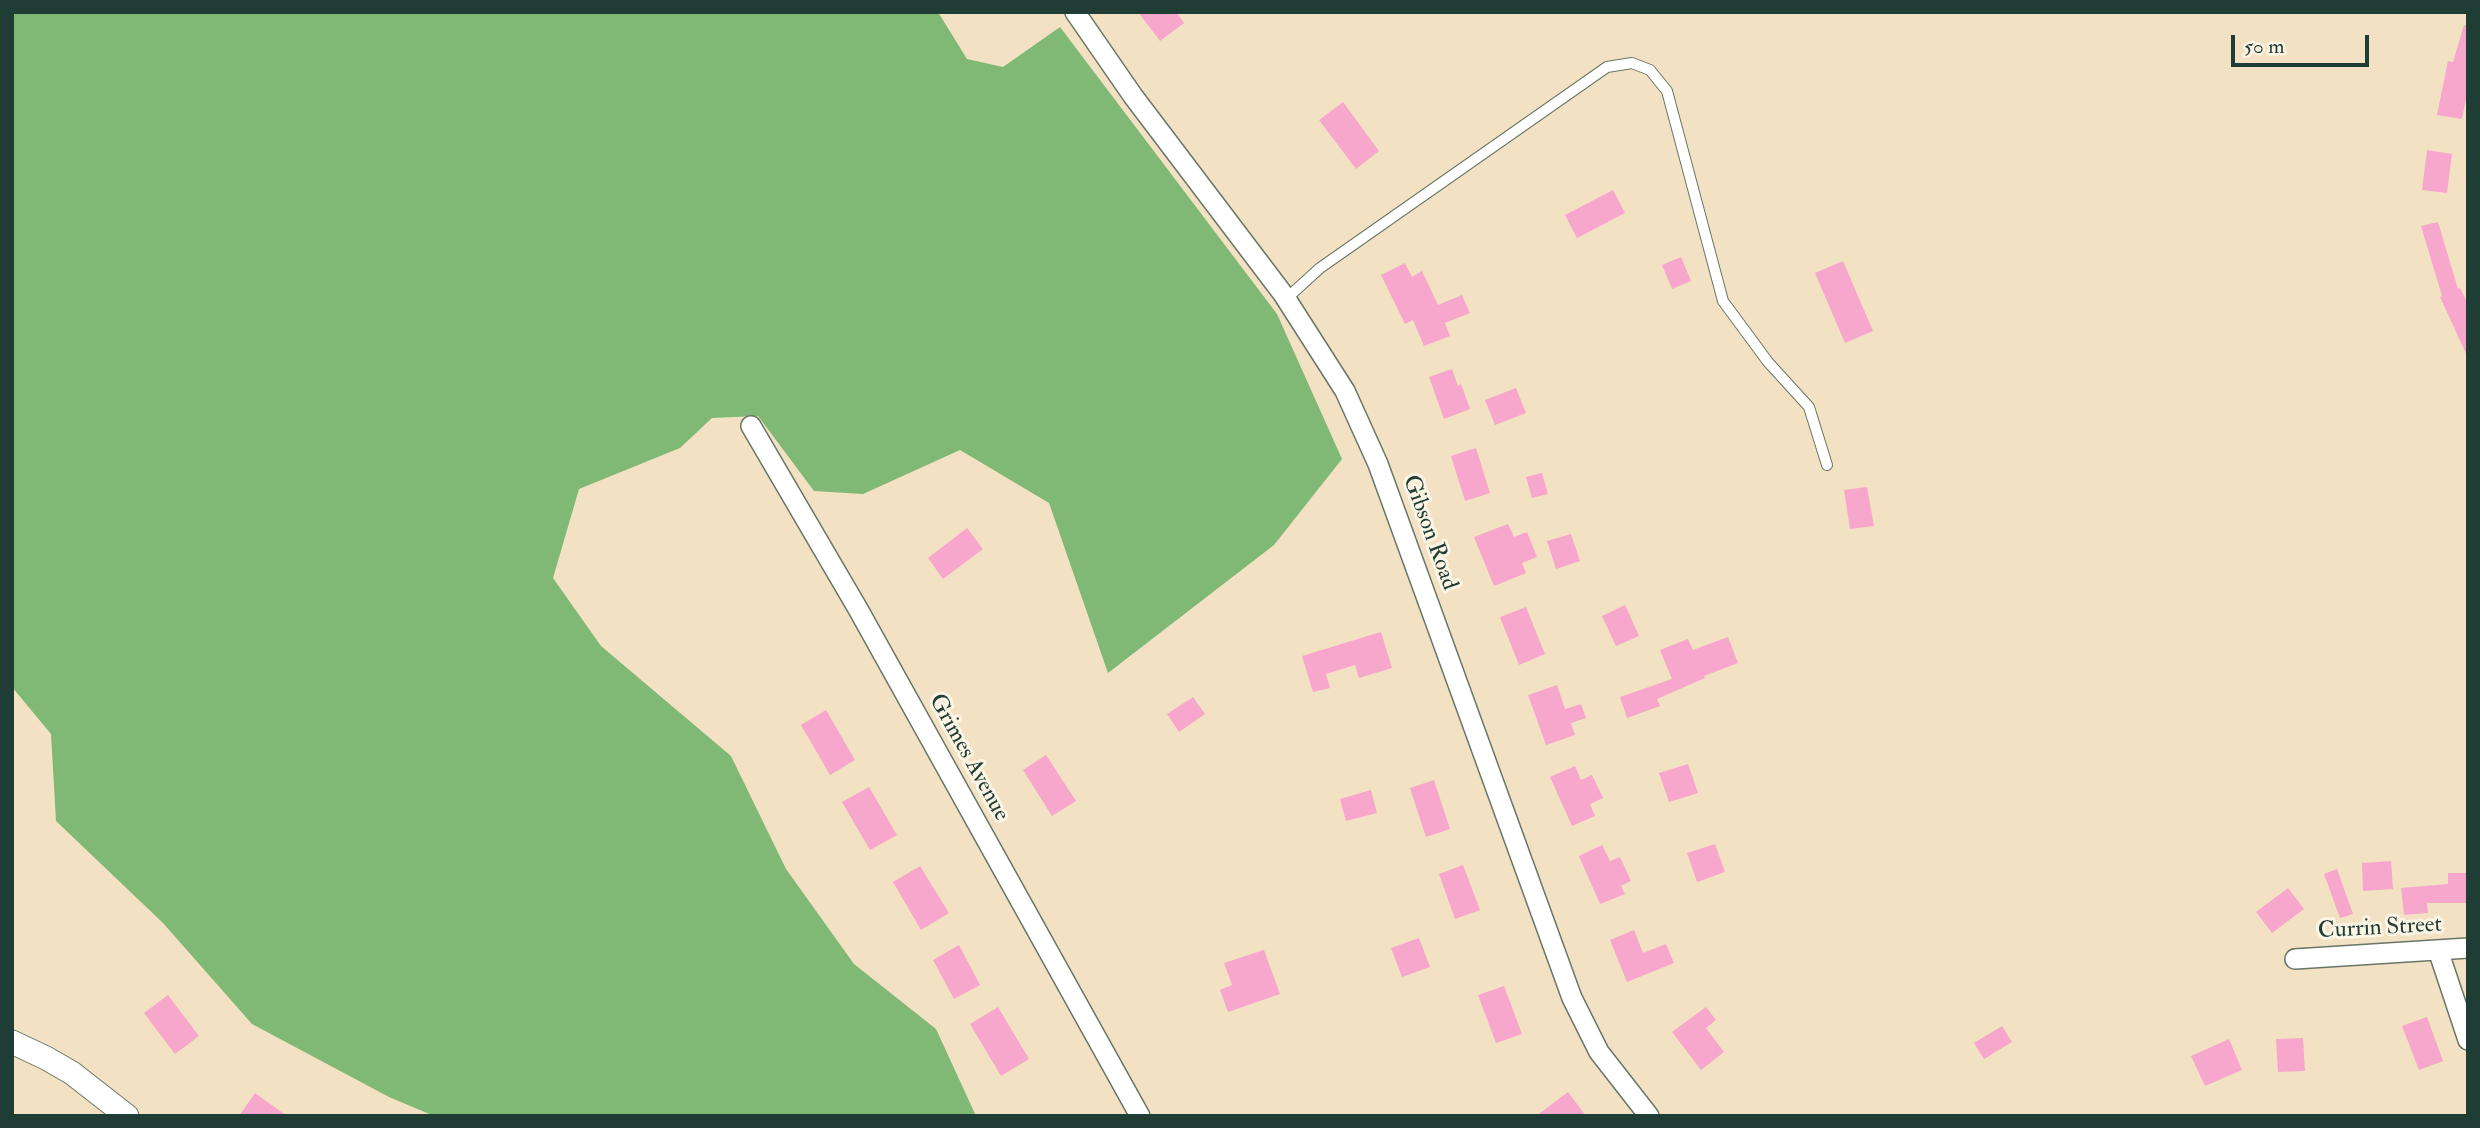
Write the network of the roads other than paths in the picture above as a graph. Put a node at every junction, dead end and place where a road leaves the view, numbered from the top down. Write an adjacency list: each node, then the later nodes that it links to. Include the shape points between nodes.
1 (1075, 12): 2 (street, Gibson Road)
2 (1286, 299): 4 (lane, via 1320,268 1607,67 1632,63 1650,70 1667,91 1723,301 1809,407); 12 (street, Gibson Road, via 1345,391 1378,464 1572,998 1599,1052)
3 (751, 426): 11 (street, Grimes Avenue)
4 (1827, 464)
5 (2468, 948): 6 (street, Currin Street)
6 (2438, 950): 7 (street, Currin Street); 8 (street)
7 (2295, 958)
8 (2468, 1040)
9 (12, 1042): 10 (street, via 72,1073)
10 (128, 1116)
11 (1140, 1116)
12 (1649, 1116)

